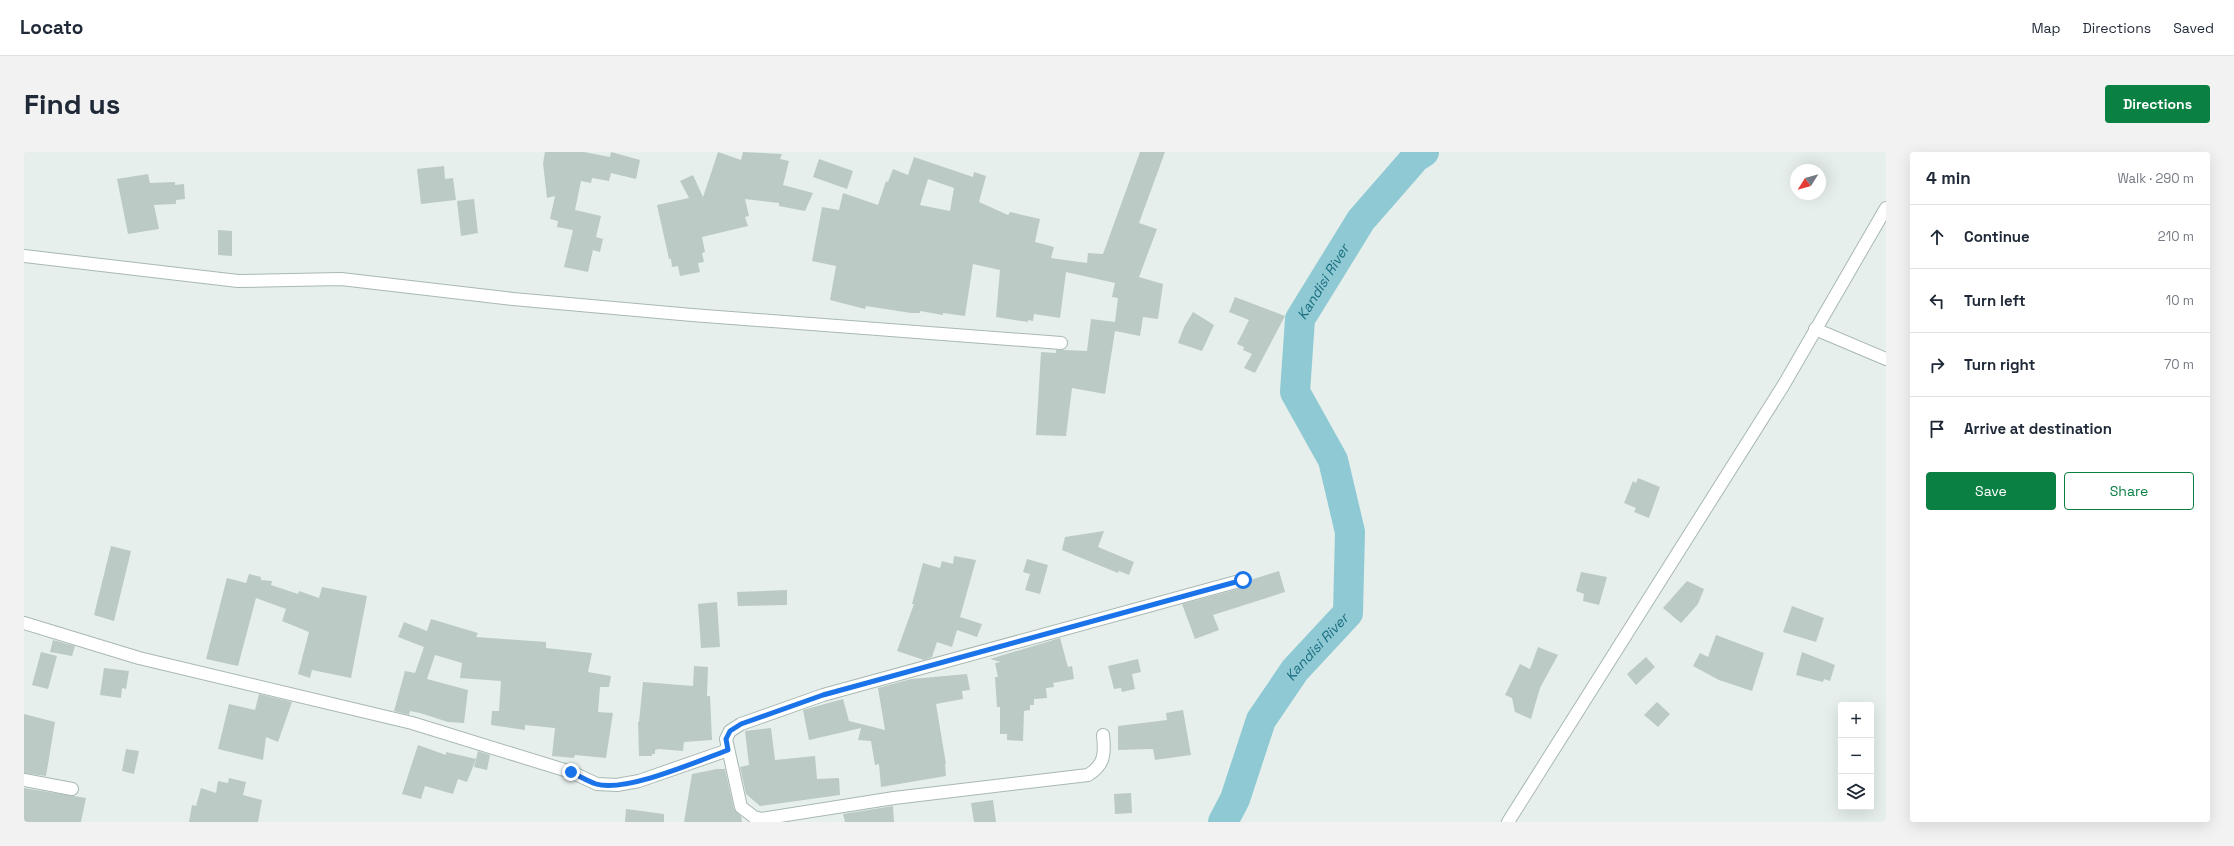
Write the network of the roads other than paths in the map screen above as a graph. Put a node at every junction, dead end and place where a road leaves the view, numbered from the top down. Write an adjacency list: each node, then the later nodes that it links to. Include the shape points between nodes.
1 (1886, 208): 3 (street)
2 (24, 256): 4 (street, via 238,281 340,280 692,315)
3 (1815, 329): 5 (street); 12 (street)
4 (1061, 343)
5 (1886, 359)
6 (1243, 580): 9 (street, via 823,695 741,724 730,731 726,739)
7 (24, 622): 9 (street, via 139,658 412,723 571,772 597,784 617,785 639,781)
8 (1103, 735): 9 (street, via 1103,760 1095,771 1088,775 894,798 761,819 741,807)
9 (728, 750)
10 (24, 780): 11 (street)
11 (72, 789)
12 (1508, 822)

